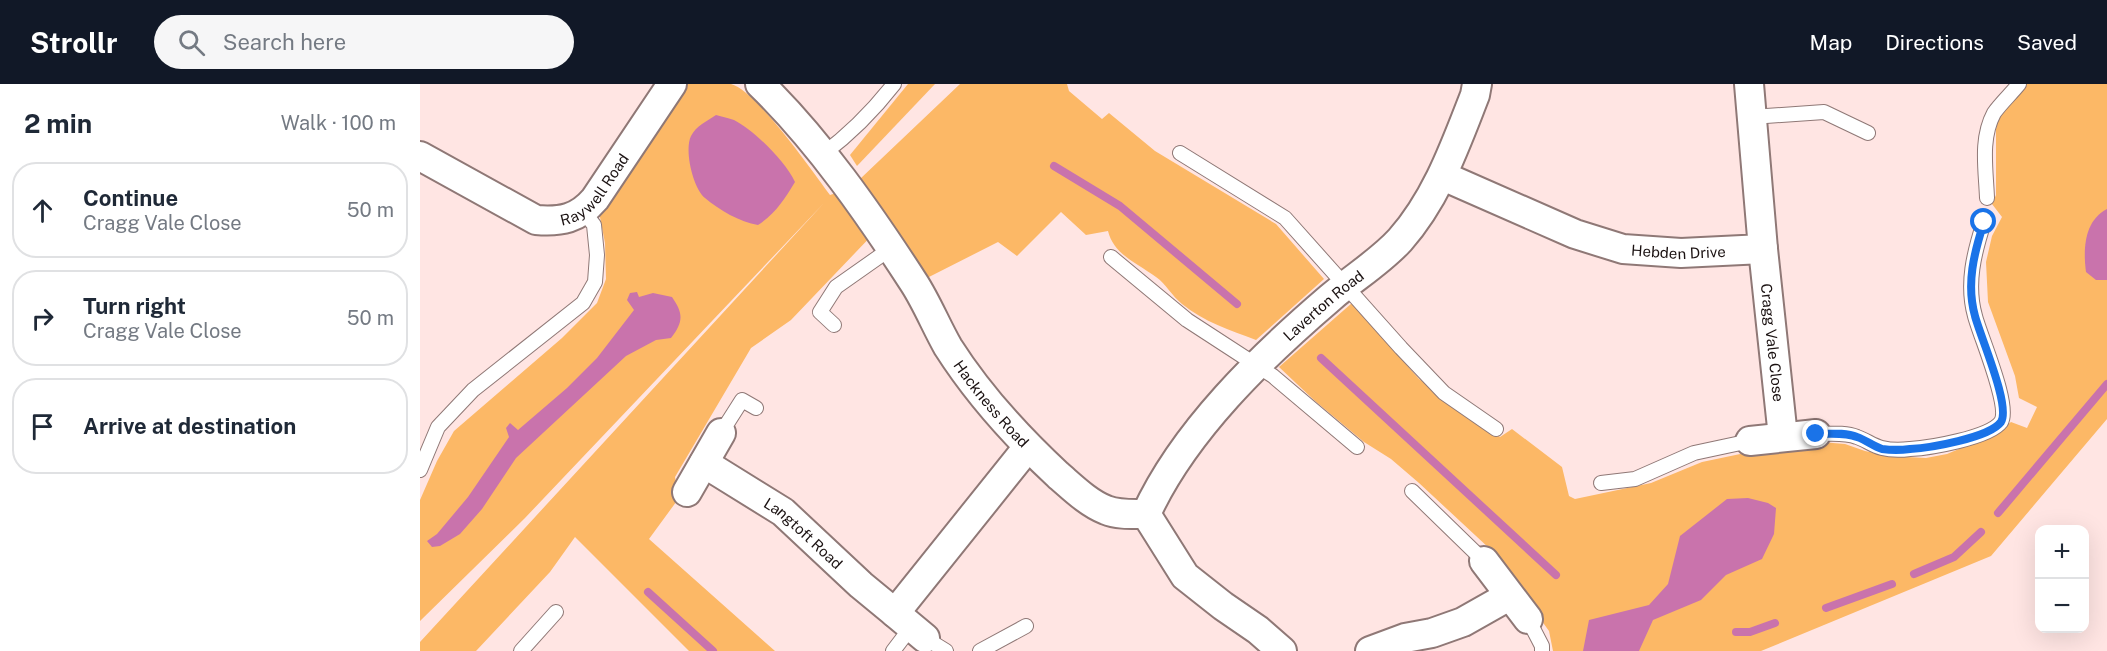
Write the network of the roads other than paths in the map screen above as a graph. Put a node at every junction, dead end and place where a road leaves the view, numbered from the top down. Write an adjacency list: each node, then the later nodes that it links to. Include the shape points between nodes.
1 (672, 84): 14 (street, Raywell Road)
2 (760, 84): 10 (street, Hackness Road, via 785,108)
3 (894, 84): 10 (lane, via 847,136)
4 (1477, 84): 12 (street, Laverton Road)
5 (1749, 84): 7 (street)
6 (2019, 84): 13 (lane, via 1989,123 1985,138)
7 (1752, 117): 8 (lane, via 1824,112); 17 (street)
8 (1868, 133)
9 (1180, 153): 19 (lane, via 1285,218)
10 (822, 155): 16 (street, Hackness Road)
11 (420, 156): 14 (street, Raywell Road, via 536,220 556,222)
12 (1443, 176): 17 (street, Hebden Drive, via 1575,234 1623,249 1681,253); 19 (street, Laverton Road, via 1426,207 1399,241)
13 (1987, 198)
14 (584, 212): 31 (lane, via 594,225 597,255 595,282 583,303 473,390 438,427)
15 (1984, 222): 25 (lane, via 1970,286 1975,315 2001,392 2001,421 1952,444 1909,449 1883,449 1856,436)
16 (890, 249): 20 (lane, via 836,287 820,312); 28 (street, Hackness Road, via 915,284 949,347)
17 (1763, 249): 26 (street, Cragg Vale Close)
18 (1111, 256): 21 (lane, via 1187,320)
19 (1346, 286): 21 (street, Laverton Road); 23 (lane, via 1444,393)
20 (834, 325)
21 (1257, 365): 29 (lane); 35 (street, Laverton Road, via 1186,444)
22 (756, 408): 24 (lane, via 742,400)
23 (1496, 429)
24 (721, 433): 30 (street)
25 (1816, 434): 26 (street)
26 (1783, 437): 27 (street)
27 (1750, 441): 32 (lane, via 1694,453 1635,479)
28 (1028, 447): 35 (street, Hackness Road, via 1093,504 1121,514); 41 (street)
29 (1357, 447)
30 (704, 463): 34 (street); 41 (street, Langtoft Road, via 783,512 861,585)
31 (420, 470)
32 (1601, 483)
33 (1412, 491): 36 (lane)
34 (687, 492)
35 (1146, 514): 45 (street, via 1185,576)
36 (1484, 561): 37 (street)
37 (1509, 596): 39 (street); 46 (street, via 1463,622)
38 (556, 612): 42 (lane)
39 (1528, 619): 47 (lane)
40 (1026, 626): 44 (lane)
41 (919, 632): 43 (lane)
42 (521, 651)
43 (893, 651)
44 (980, 651)
45 (1282, 651)
46 (1370, 651)
47 (1542, 651)

